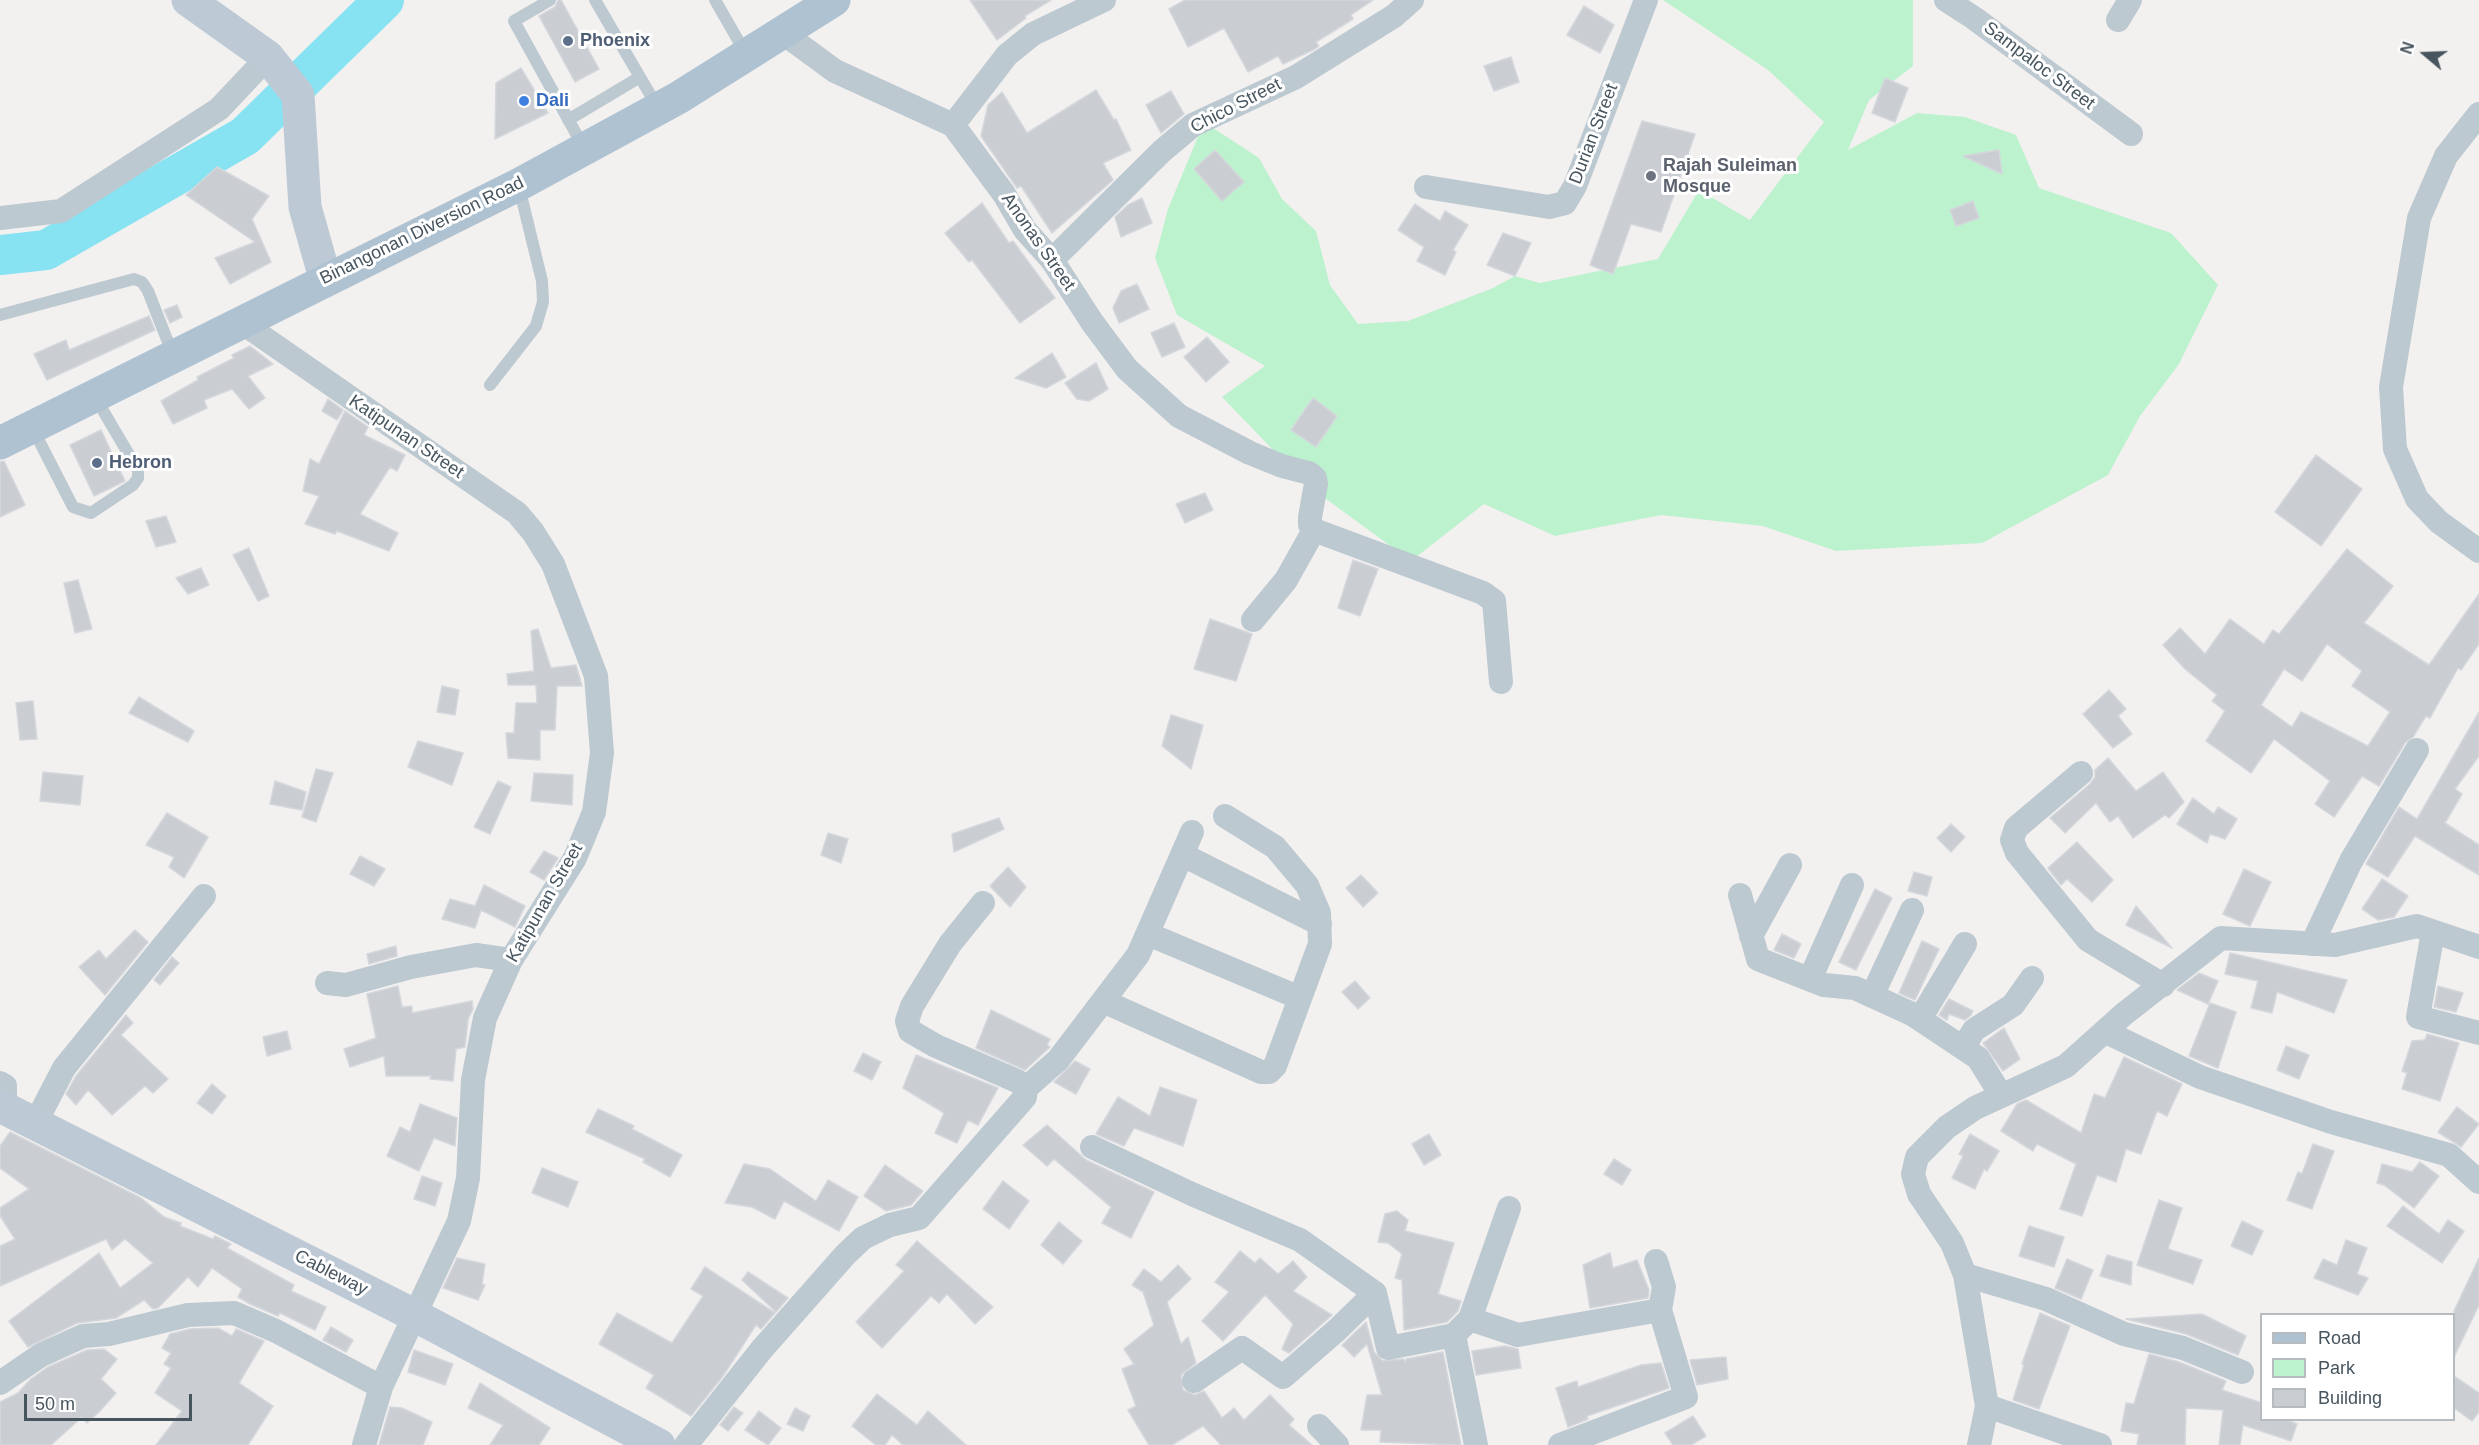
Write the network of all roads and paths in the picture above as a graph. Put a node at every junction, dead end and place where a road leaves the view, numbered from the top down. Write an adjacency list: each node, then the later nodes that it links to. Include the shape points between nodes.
1 (188, 0): 12 (street)
2 (550, 0): 16 (lane, via 514,21)
3 (595, 0): 13 (lane)
4 (716, 0): 11 (lane)
5 (834, 0): 10 (main road, Binangonan Diversion Road)
6 (1104, 0): 17 (street, via 1033,34 1007,55)
7 (1412, 0): 23 (street, Chico Street, via 1394,16 1296,77 1193,124)
8 (1646, 0): 21 (street, Durian Street, via 1565,203 1549,207)
9 (1946, 0): 18 (street, Sampaloc Street)
10 (783, 33): 11 (main road, Binangonan Diversion Road); 17 (street, Anonas Street, via 835,71)
11 (746, 55): 14 (main road, Binangonan Diversion Road)
12 (283, 76): 22 (street, via 219,109 61,211); 24 (street, via 305,207)
13 (640, 77): 14 (lane); 16 (lane)
14 (658, 108): 19 (main road, Binangonan Diversion Road)
15 (2479, 114): 33 (street, via 2446,156 2419,218 2391,387 2396,449 2417,500 2439,522)
16 (568, 120): 19 (lane)
17 (953, 125): 23 (street, Anonas Street, via 1004,194 1025,230)
18 (2132, 135)
19 (584, 149): 20 (main road, Binangonan Diversion Road)
20 (518, 185): 24 (main road, Binangonan Diversion Road); 28 (lane, via 542,281 543,302 536,326)
21 (1426, 187)
22 (0, 218)
23 (1052, 260): 32 (street, Anonas Street, via 1127,369 1179,416 1315,478 1310,517)
24 (325, 278): 26 (main road, Binangonan Diversion Road)
25 (0, 315): 27 (lane, via 134,279 148,291)
26 (241, 322): 27 (main road, Binangonan Diversion Road); 54 (street, Katipunan Street, via 517,513 553,564 568,599 597,676 602,753 594,812 575,858)
27 (174, 356): 29 (main road, Binangonan Diversion Road)
28 (490, 385)
29 (94, 396): 30 (main road, Binangonan Diversion Road); 30 (lane, via 138,470 138,478 91,513 73,507)
30 (32, 427): 31 (main road, Binangonan Diversion Road)
31 (0, 443)
32 (1314, 530): 34 (street, via 1286,580); 35 (street, via 1483,593 1494,601)
33 (2479, 551)
34 (1253, 620)
35 (1501, 682)
36 (2417, 750): 53 (street, via 2351,861)
37 (2081, 773): 58 (street, via 2016,828 2012,840 2016,853 2088,940)
38 (1225, 816): 47 (street, via 1275,847 1306,885)
39 (1192, 832): 40 (street)
40 (1183, 855): 47 (street); 49 (street)
41 (1790, 865): 50 (street)
42 (1852, 885): 56 (street)
43 (1740, 895): 50 (street)
44 (204, 896): 69 (street, via 64,1068)
45 (983, 903): 66 (street, via 950,944 918,996 908,1021 910,1031 1017,1080)
46 (1912, 910): 59 (street)
47 (1320, 924): 60 (street, via 1320,944)
48 (2433, 932): 51 (street); 53 (street, via 2417,926 2335,945); 64 (street, via 2418,1017)
49 (1148, 934): 60 (street); 61 (street, via 1138,955)
50 (1751, 936): 56 (street, via 1758,959)
51 (2478, 942)
52 (1965, 944): 62 (street)
53 (2312, 944): 58 (street, via 2221,938)
54 (511, 960): 57 (street, via 476,955 346,985); 77 (street, Katipunan Street, via 485,1018 473,1080 468,1178 459,1221)
55 (2032, 978): 65 (street, via 2013,1005 1974,1030)
56 (1809, 979): 59 (street, via 1824,985 1855,988)
57 (327, 983)
58 (2163, 985): 63 (street)
59 (1872, 996): 62 (street)
60 (1300, 998): 61 (street, via 1275,1066 1269,1072 1261,1072)
61 (1103, 1001): 66 (street, via 1058,1060)
62 (1920, 1019): 65 (street)
63 (2106, 1032): 67 (street, via 2066,1066); 71 (street, via 2200,1077 2331,1122 2449,1155)
64 (2479, 1033)
65 (1963, 1048): 67 (street, via 1978,1058)
66 (1026, 1088): 87 (street, via 1025,1097 919,1218 863,1238 846,1254 762,1349)
67 (2001, 1095): 74 (street, via 1947,1127 1917,1157 1913,1174 1918,1194 1952,1242)
68 (2, 1100): 69 (street, Cableway)
69 (35, 1124): 77 (street, Cableway)
70 (1092, 1147): 75 (street, via 1300,1240)
71 (2479, 1182)
72 (1509, 1208): 78 (street)
73 (1656, 1261): 76 (street, via 1664,1287)
74 (1965, 1275): 79 (street, via 2046,1299 2124,1335 2183,1348); 83 (street)
75 (1375, 1293): 78 (street, via 1388,1348); 80 (street, via 1282,1377 1242,1348)
76 (1660, 1310): 78 (street, via 1518,1335); 90 (street, via 1686,1397)
77 (414, 1315): 82 (street, Katipunan Street); 86 (street, Cableway)
78 (1462, 1327): 89 (street)
79 (2242, 1372)
80 (1194, 1381)
81 (0, 1383): 82 (street, via 41,1355 82,1336 109,1334 188,1315 234,1313)
82 (381, 1387): 85 (street, Katipunan Street)
83 (1987, 1406): 91 (street); 92 (street)
84 (1318, 1426): 88 (street)
85 (364, 1445)
86 (659, 1445)
87 (686, 1445)
88 (1337, 1445)
89 (1476, 1445)
90 (1560, 1445)
91 (1979, 1445)
92 (2100, 1445)

